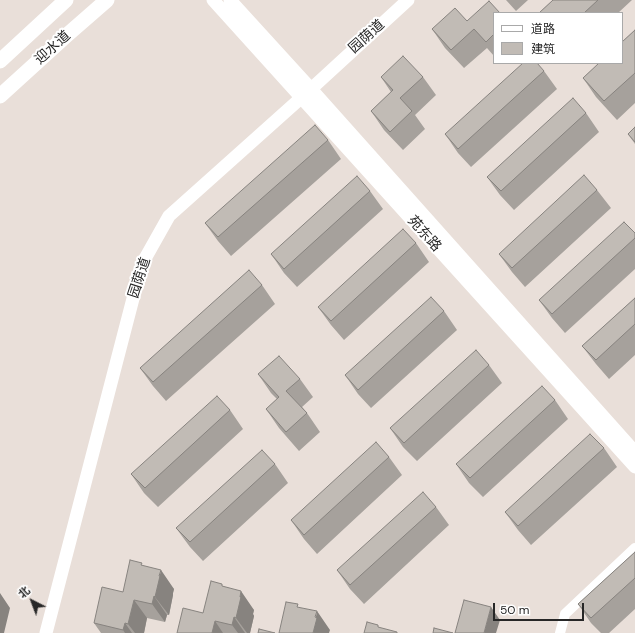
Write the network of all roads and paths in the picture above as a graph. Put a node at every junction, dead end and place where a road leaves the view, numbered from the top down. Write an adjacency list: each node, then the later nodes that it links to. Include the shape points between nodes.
1 (66, 0): 6 (main road, 迎水道)
2 (107, 0): 8 (main road, 迎水道)
3 (213, 0): 7 (street, 苑东路)
4 (230, 0): 7 (street, 苑东路)
5 (408, 0): 7 (street, 园荫道)
6 (0, 61)
7 (306, 93): 9 (street, 苑东路); 10 (street, 苑东路); 12 (street, 园荫道, via 169,216 142,264)
8 (0, 96)
9 (635, 452)
10 (635, 467)
11 (635, 548): 13 (street, via 565,614)
12 (46, 633)
13 (560, 633)

